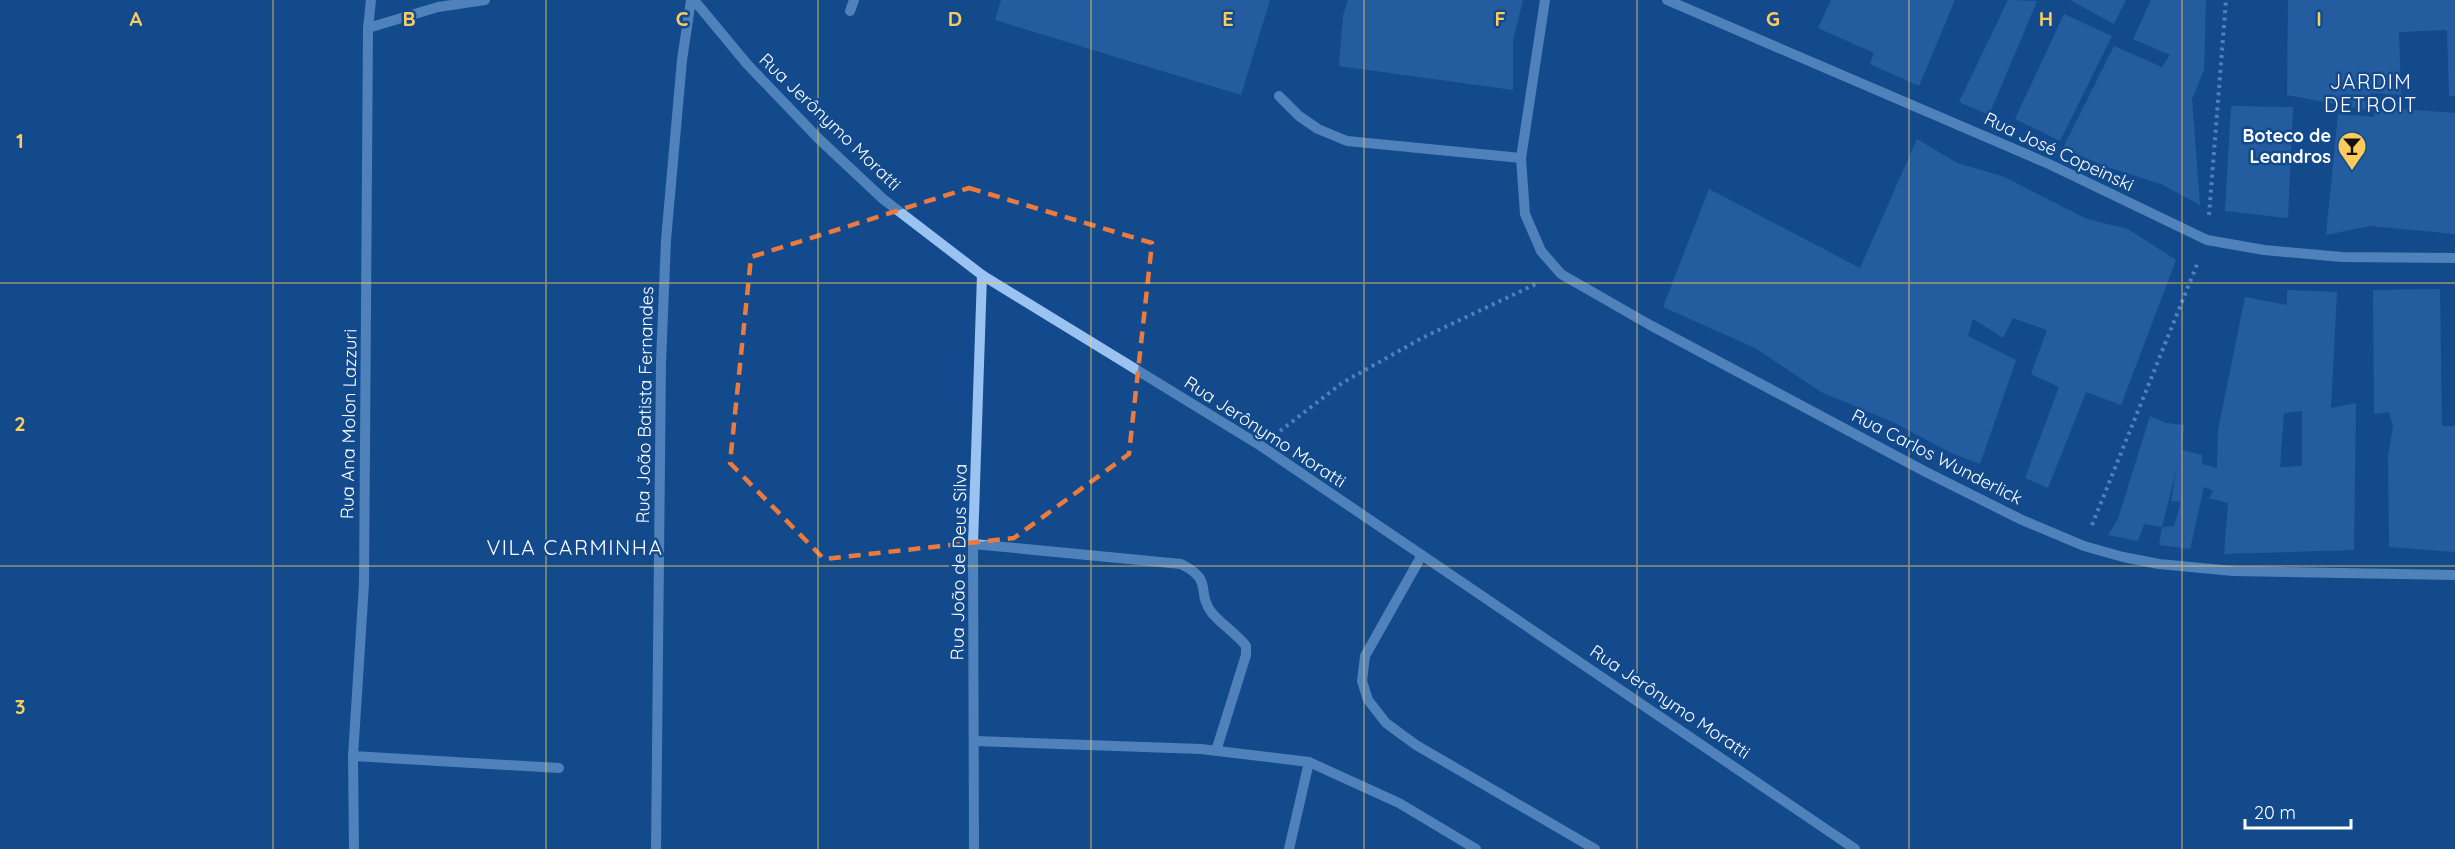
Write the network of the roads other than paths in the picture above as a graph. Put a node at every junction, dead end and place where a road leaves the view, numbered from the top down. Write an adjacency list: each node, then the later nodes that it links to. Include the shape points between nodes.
1 (371, 0): 8 (street, Rua Ana Molon Lazzuri)
2 (485, 0): 8 (street, via 438,7)
3 (692, 0): 12 (street, Rua Jerônymo Moratti, via 818,138 883,199); 23 (street, Rua João Batista Fernandes, via 682,60 666,240)
4 (854, 0): 7 (street)
5 (1545, 0): 10 (street, Rua Carlos Wunderlick)
6 (1667, 0): 11 (street, Rua José Copeinski, via 2049,164 2207,240 2342,257)
7 (850, 11)
8 (368, 28): 18 (street, Rua Ana Molon Lazzuri, via 364,584)
9 (1279, 96): 10 (street, via 1318,129 1347,141)
10 (1521, 158): 15 (street, Rua Carlos Wunderlick, via 1525,214 1541,250 1561,274 1913,465 2022,519 2084,546 2159,564 2233,571)
11 (2455, 258)
12 (982, 275): 13 (street, Rua João de Deus Silva); 14 (street, Rua Jerônymo Moratti, via 1261,446)
13 (973, 544): 16 (street, Rua João de Deus Silva); 17 (street, via 1181,564 1195,571 1203,581 1211,612 1246,646)
14 (1422, 555): 27 (street, via 1365,656 1362,681 1368,700 1386,723 1416,745); 28 (street, Rua Jerônymo Moratti)
15 (2455, 575)
16 (975, 741): 17 (street); 24 (street, Rua João de Deus Silva)
17 (1216, 751): 19 (street)
18 (354, 756): 20 (street); 22 (street, Rua Ana Molon Lazzuri)
19 (1309, 762): 21 (street, via 1399,803); 25 (street)
20 (559, 768)
21 (1459, 845): 26 (street)
22 (354, 849)
23 (656, 849)
24 (974, 849)
25 (1289, 849)
26 (1476, 849)
27 (1595, 849)
28 (1855, 849)

